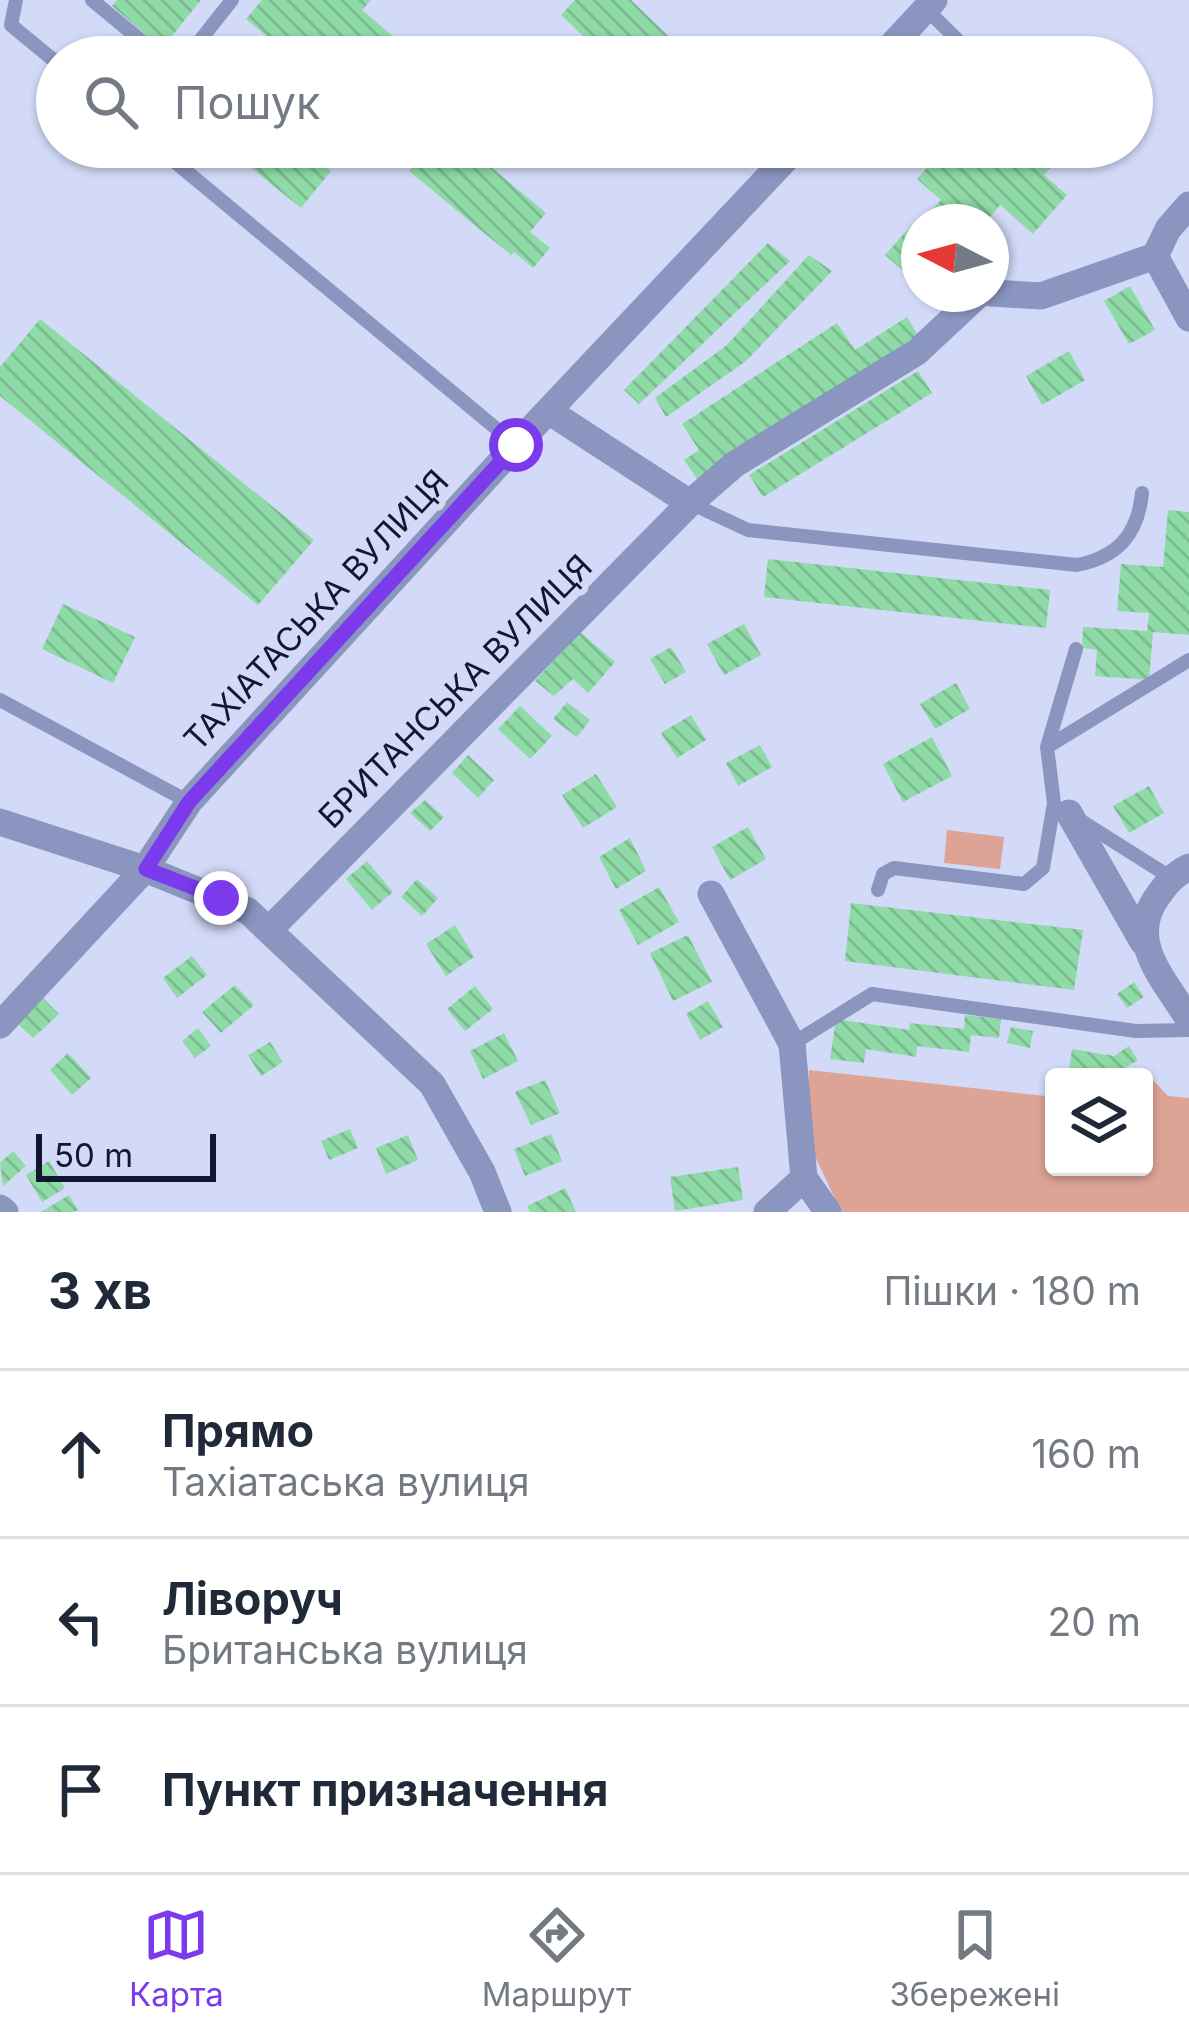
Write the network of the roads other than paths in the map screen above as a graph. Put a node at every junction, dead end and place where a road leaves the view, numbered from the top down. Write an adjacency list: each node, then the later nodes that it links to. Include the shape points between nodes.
1 (16, 0): 9 (lane, via 11,25)
2 (92, 0): 5 (lane)
3 (232, 0): 6 (lane)
4 (930, 5): 7 (street); 8 (lane)
5 (135, 36)
6 (204, 36)
7 (901, 36)
8 (957, 36)
9 (36, 46)
10 (182, 168): 18 (lane)
11 (777, 168): 17 (street, ТАХІАТАСЬКА ВУЛИЦЯ)
12 (1189, 206): 13 (street)
13 (1155, 256): 14 (street, via 1041,296); 16 (street)
14 (1009, 294)
15 (960, 312): 20 (street, БРИТАНСЬКА ВУЛИЦЯ, via 917,352 735,464)
16 (1189, 318)
17 (550, 412): 18 (street, ТАХІАТАСЬКА ВУЛИЦЯ); 20 (street)
18 (516, 445): 25 (street, ТАХІАТАСЬКА ВУЛИЦЯ)
19 (1142, 493): 20 (lane, via 1140,514 1117,550 1077,565 748,530)
20 (690, 503): 32 (street, БРИТАНСЬКА ВУЛИЦЯ)
21 (1076, 650): 24 (lane)
22 (1189, 660): 24 (lane)
23 (0, 700): 25 (lane)
24 (1047, 747): 26 (lane)
25 (189, 802): 28 (street, ТАХІАТАСЬКА ВУЛИЦЯ)
26 (1062, 808): 29 (lane); 30 (lane, via 1043,868 1024,884 894,868); 33 (street)
27 (0, 822): 28 (street)
28 (146, 869): 32 (street, via 235,904); 35 (street, ТАХІАТАСЬКА ВУЛИЦЯ)
29 (1179, 872): 33 (street, via 1144,918)
30 (878, 890)
31 (712, 894): 37 (street)
32 (270, 928): 39 (street, via 432,1084)
33 (1143, 942): 34 (street)
34 (1189, 1020)
35 (0, 1025)
36 (1189, 1030): 37 (lane, via 872,994)
37 (792, 1044): 38 (street)
38 (804, 1178): 40 (street); 41 (street)
39 (498, 1212)
40 (767, 1212)
41 (828, 1212)

